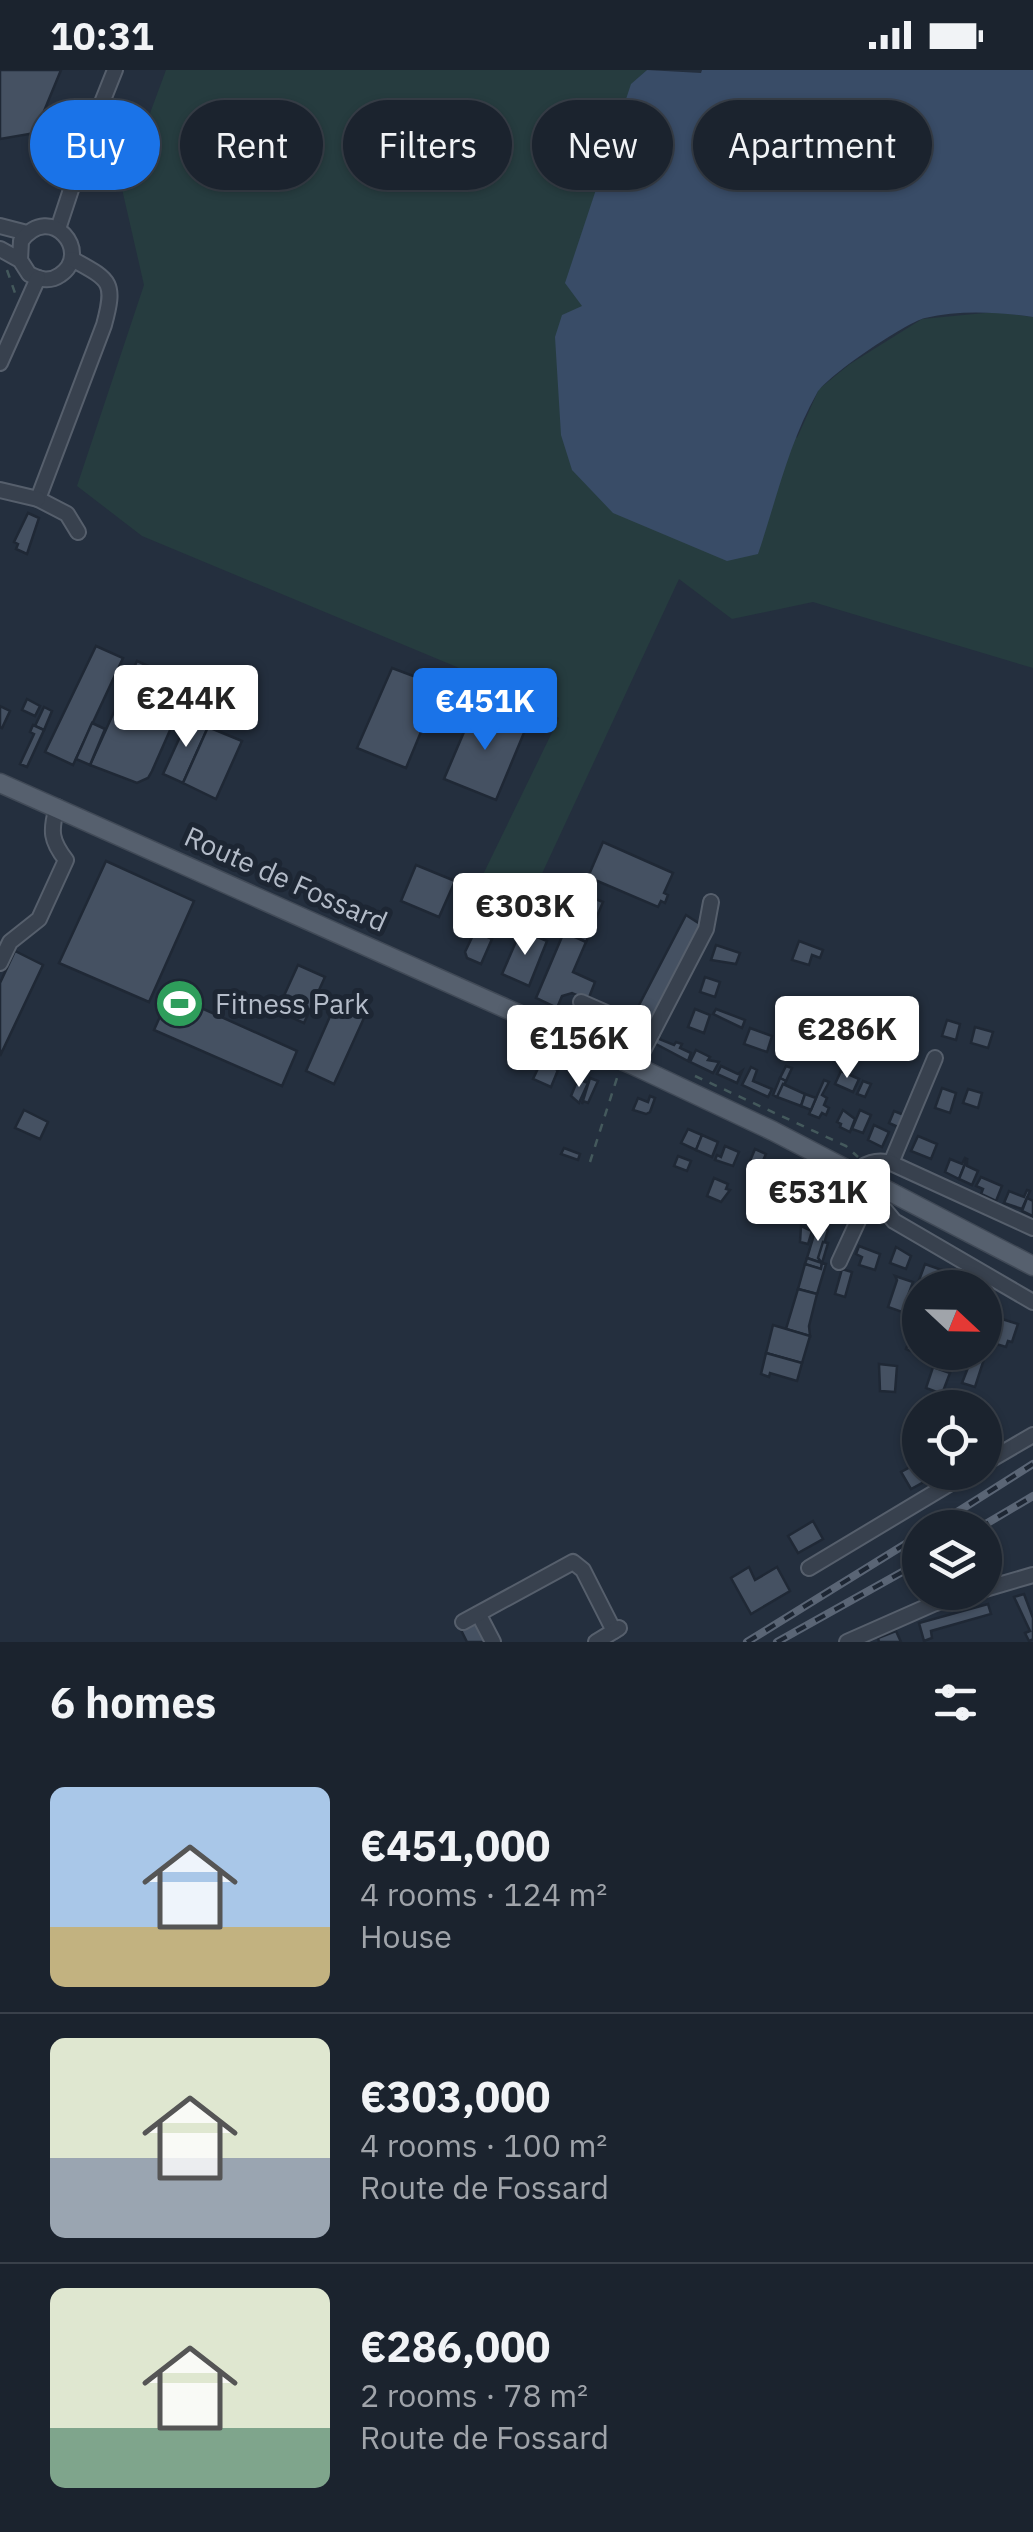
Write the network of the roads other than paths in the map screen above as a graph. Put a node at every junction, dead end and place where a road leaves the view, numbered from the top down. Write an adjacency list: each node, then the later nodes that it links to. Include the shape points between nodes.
1 (115, 70): 3 (street)
2 (0, 226): 4 (street)
3 (58, 229): 4 (street, via 42,226); 6 (street, via 70,242)
4 (27, 234): 7 (street)
5 (0, 249): 7 (street)
6 (72, 259): 8 (street, via 62,274); 11 (street, via 105,278 112,295)
7 (20, 260): 8 (street)
8 (38, 278): 9 (street)
9 (0, 363)
10 (0, 490): 11 (street)
11 (38, 499): 12 (street, via 66,514)
12 (78, 532)
13 (0, 782): 14 (main road, Route de Fossard)
14 (56, 808): 16 (street, via 50,829 66,860 40,919 10,942); 20 (main road, Route de Fossard)
15 (711, 902): 18 (street, via 706,929)
16 (0, 963)
17 (581, 1002): 18 (street)
18 (652, 1032): 20 (street)
19 (935, 1058): 21 (street)
20 (629, 1063): 22 (main road, Route de Fossard)
21 (891, 1163): 22 (street, via 866,1164); 24 (street)
22 (855, 1174): 23 (main road, Route de Fossard)
23 (879, 1187): 25 (street); 26 (main road, Route de Fossard); 27 (street, via 880,1204 894,1221)
24 (1033, 1228)
25 (839, 1262)
26 (1033, 1266)
27 (1033, 1302)
28 (1033, 1434): 29 (street)
29 (1002, 1453)
30 (939, 1490): 31 (street)
31 (808, 1568)
32 (1033, 1575): 33 (street)
33 (1002, 1584)
34 (918, 1610): 39 (street)
35 (479, 1614): 36 (street); 37 (street); 38 (street, via 574,1562 617,1630)
36 (463, 1622)
37 (493, 1642)
38 (596, 1642)
39 (846, 1642)

